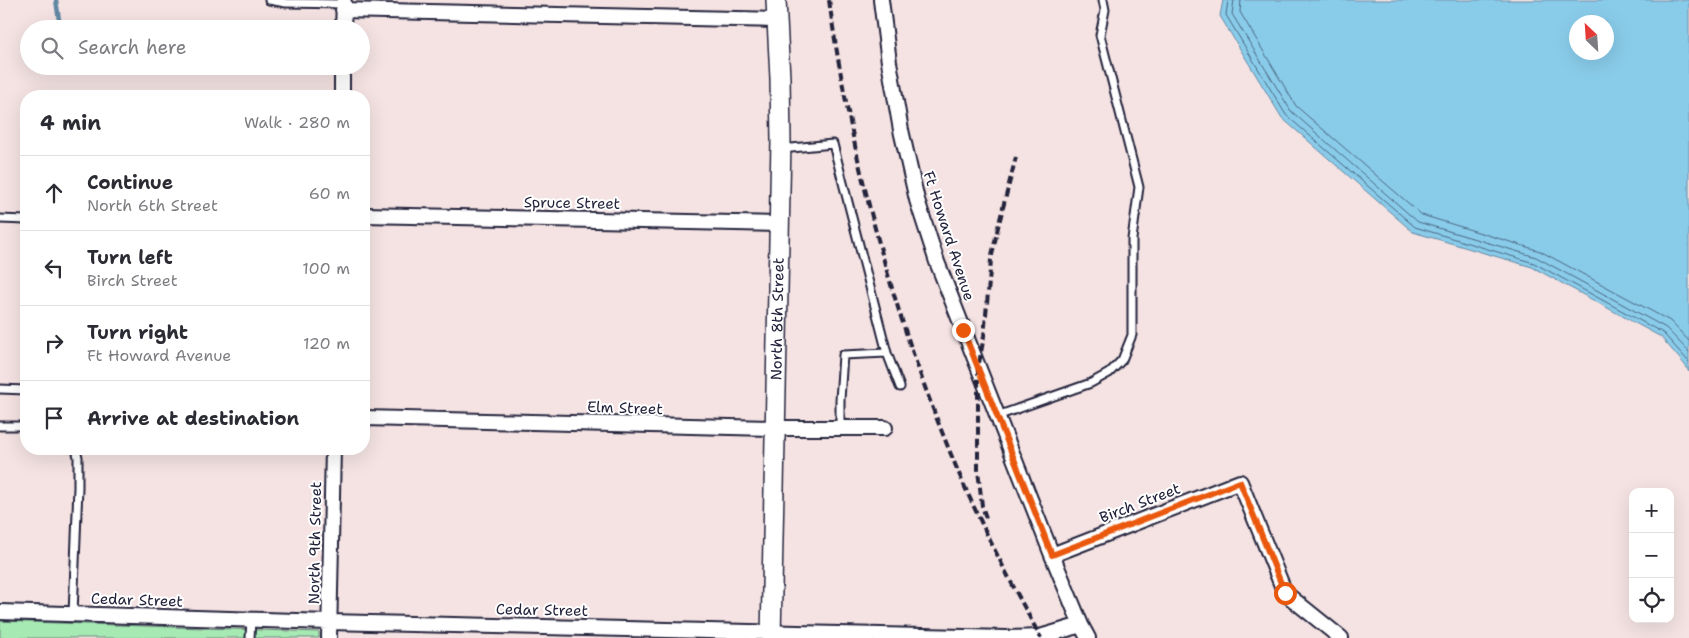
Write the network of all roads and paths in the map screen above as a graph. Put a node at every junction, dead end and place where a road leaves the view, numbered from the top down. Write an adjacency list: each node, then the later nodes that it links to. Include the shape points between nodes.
1 (269, 0): 5 (lane)
2 (776, 0): 7 (main road, North 8th Street)
3 (881, 0): 19 (street, Ft Howard Avenue, via 901,130 917,200 937,262)
4 (1103, 0): 19 (lane, via 1105,10 1100,35 1139,187 1132,239 1132,335 1122,360 1109,373 1091,383)
5 (344, 5): 6 (street); 7 (street)
6 (343, 20)
7 (778, 20): 10 (main road, North 8th Street)
8 (342, 75): 9 (street)
9 (342, 90)
10 (781, 149): 14 (main road, North 8th Street); 15 (lane, via 833,144)
11 (370, 214): 14 (street, Spruce Street)
12 (0, 219): 13 (lane)
13 (20, 220)
14 (780, 224): 23 (main road, North 8th Street)
15 (888, 353): 16 (lane); 24 (lane, via 843,355)
16 (900, 387)
17 (0, 389): 18 (lane)
18 (20, 390)
19 (997, 416): 28 (street, Ft Howard Avenue)
20 (370, 418): 23 (street, Elm Street)
21 (0, 426): 22 (lane)
22 (20, 426)
23 (776, 428): 24 (street, Elm Street); 34 (main road, North 8th Street)
24 (840, 428): 25 (street, Elm Street)
25 (885, 428)
26 (78, 455): 30 (lane)
27 (333, 455): 32 (street, North 9th Street)
28 (1052, 555): 33 (street, Ft Howard Avenue); 38 (street, Birch Street, via 1240,482 1285,593)
29 (0, 612): 30 (street, Cedar Street)
30 (73, 614): 31 (street, Cedar Street)
31 (251, 619): 32 (street, Cedar Street); 35 (lane)
32 (329, 622): 34 (street, Cedar Street); 36 (street, North 9th Street)
33 (1081, 625): 34 (street, Cedar Street, via 1040,637); 37 (street, Ft Howard Avenue)
34 (771, 635)
35 (250, 638)
36 (329, 638)
37 (1088, 638)
38 (1341, 638)

